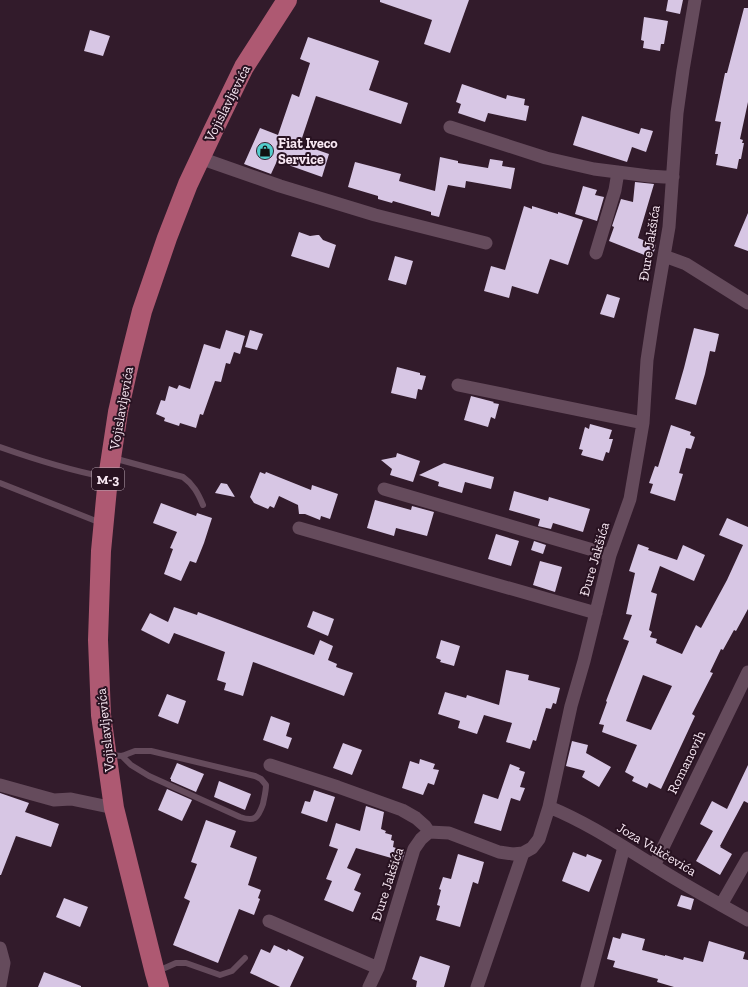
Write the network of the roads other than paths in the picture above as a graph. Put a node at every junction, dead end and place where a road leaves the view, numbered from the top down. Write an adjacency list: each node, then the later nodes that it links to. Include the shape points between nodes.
1 (287, 0): 4 (main road, Vojislavljevića / M-3, via 244,67)
2 (695, 0): 6 (street, Đure Jakšića, via 677,113)
3 (450, 127): 5 (street, via 546,158)
4 (200, 158): 7 (street, via 375,215); 14 (main road, Vojislavljevića / M-3, via 167,238 142,311 118,412)
5 (618, 172): 6 (street); 8 (street)
6 (673, 177): 9 (street, Đure Jakšića)
7 (486, 243)
8 (596, 253)
9 (664, 256): 10 (street, via 686,264); 12 (street, Đure Jakšića, via 647,360)
10 (748, 303)
11 (458, 385): 12 (street)
12 (643, 423): 21 (street, Đure Jakšića, via 630,499)
13 (0, 447): 15 (lane, via 76,471)
14 (112, 458): 15 (main road, Vojislavljevića / M-3); 18 (lane, via 183,477 190,482)
15 (108, 478): 19 (main road, Vojislavljevića / M-3)
16 (0, 483): 19 (lane)
17 (384, 489): 21 (street)
18 (203, 504)
19 (104, 524): 24 (main road, Vojislavljevića / M-3, via 98,640 101,715)
20 (299, 528): 22 (street)
21 (610, 555): 22 (street, Đure Jakšića)
22 (596, 613): 27 (street, Đure Jakšića, via 571,706)
23 (748, 672): 33 (street, Romanovih)
24 (114, 756): 24 (lane, via 149,776 240,818 248,820 259,815 266,785 255,776 151,751 135,751); 28 (main road, Vojislavljevića / M-3)
25 (270, 765): 29 (street, via 402,810 426,826)
26 (0, 785): 28 (street, via 54,800 71,799)
27 (549, 807): 30 (street, Joza Vukčevića); 31 (street, Đure Jakšića, via 539,839 532,848)
28 (114, 808): 40 (main road, Vojislavljevića / M-3)
29 (429, 832): 31 (street, via 448,833 499,852); 39 (street, Đure Jakšića, via 421,838 414,849)
30 (624, 847): 33 (street, Joza Vukčevića); 44 (street)
31 (523, 853): 43 (street)
32 (748, 858): 34 (street)
33 (654, 866): 34 (street, Joza Vukčevića)
34 (721, 905): 35 (street, Joza Vukčevića)
35 (748, 920)
36 (269, 921): 39 (street)
37 (0, 948): 41 (street, via 4,962)
38 (245, 958): 40 (lane, via 232,971 220,975 186,963 176,963)
39 (378, 968): 42 (street, Đure Jakšića)
40 (157, 980)
41 (0, 985)
42 (369, 987)
43 (477, 987)
44 (587, 987)

